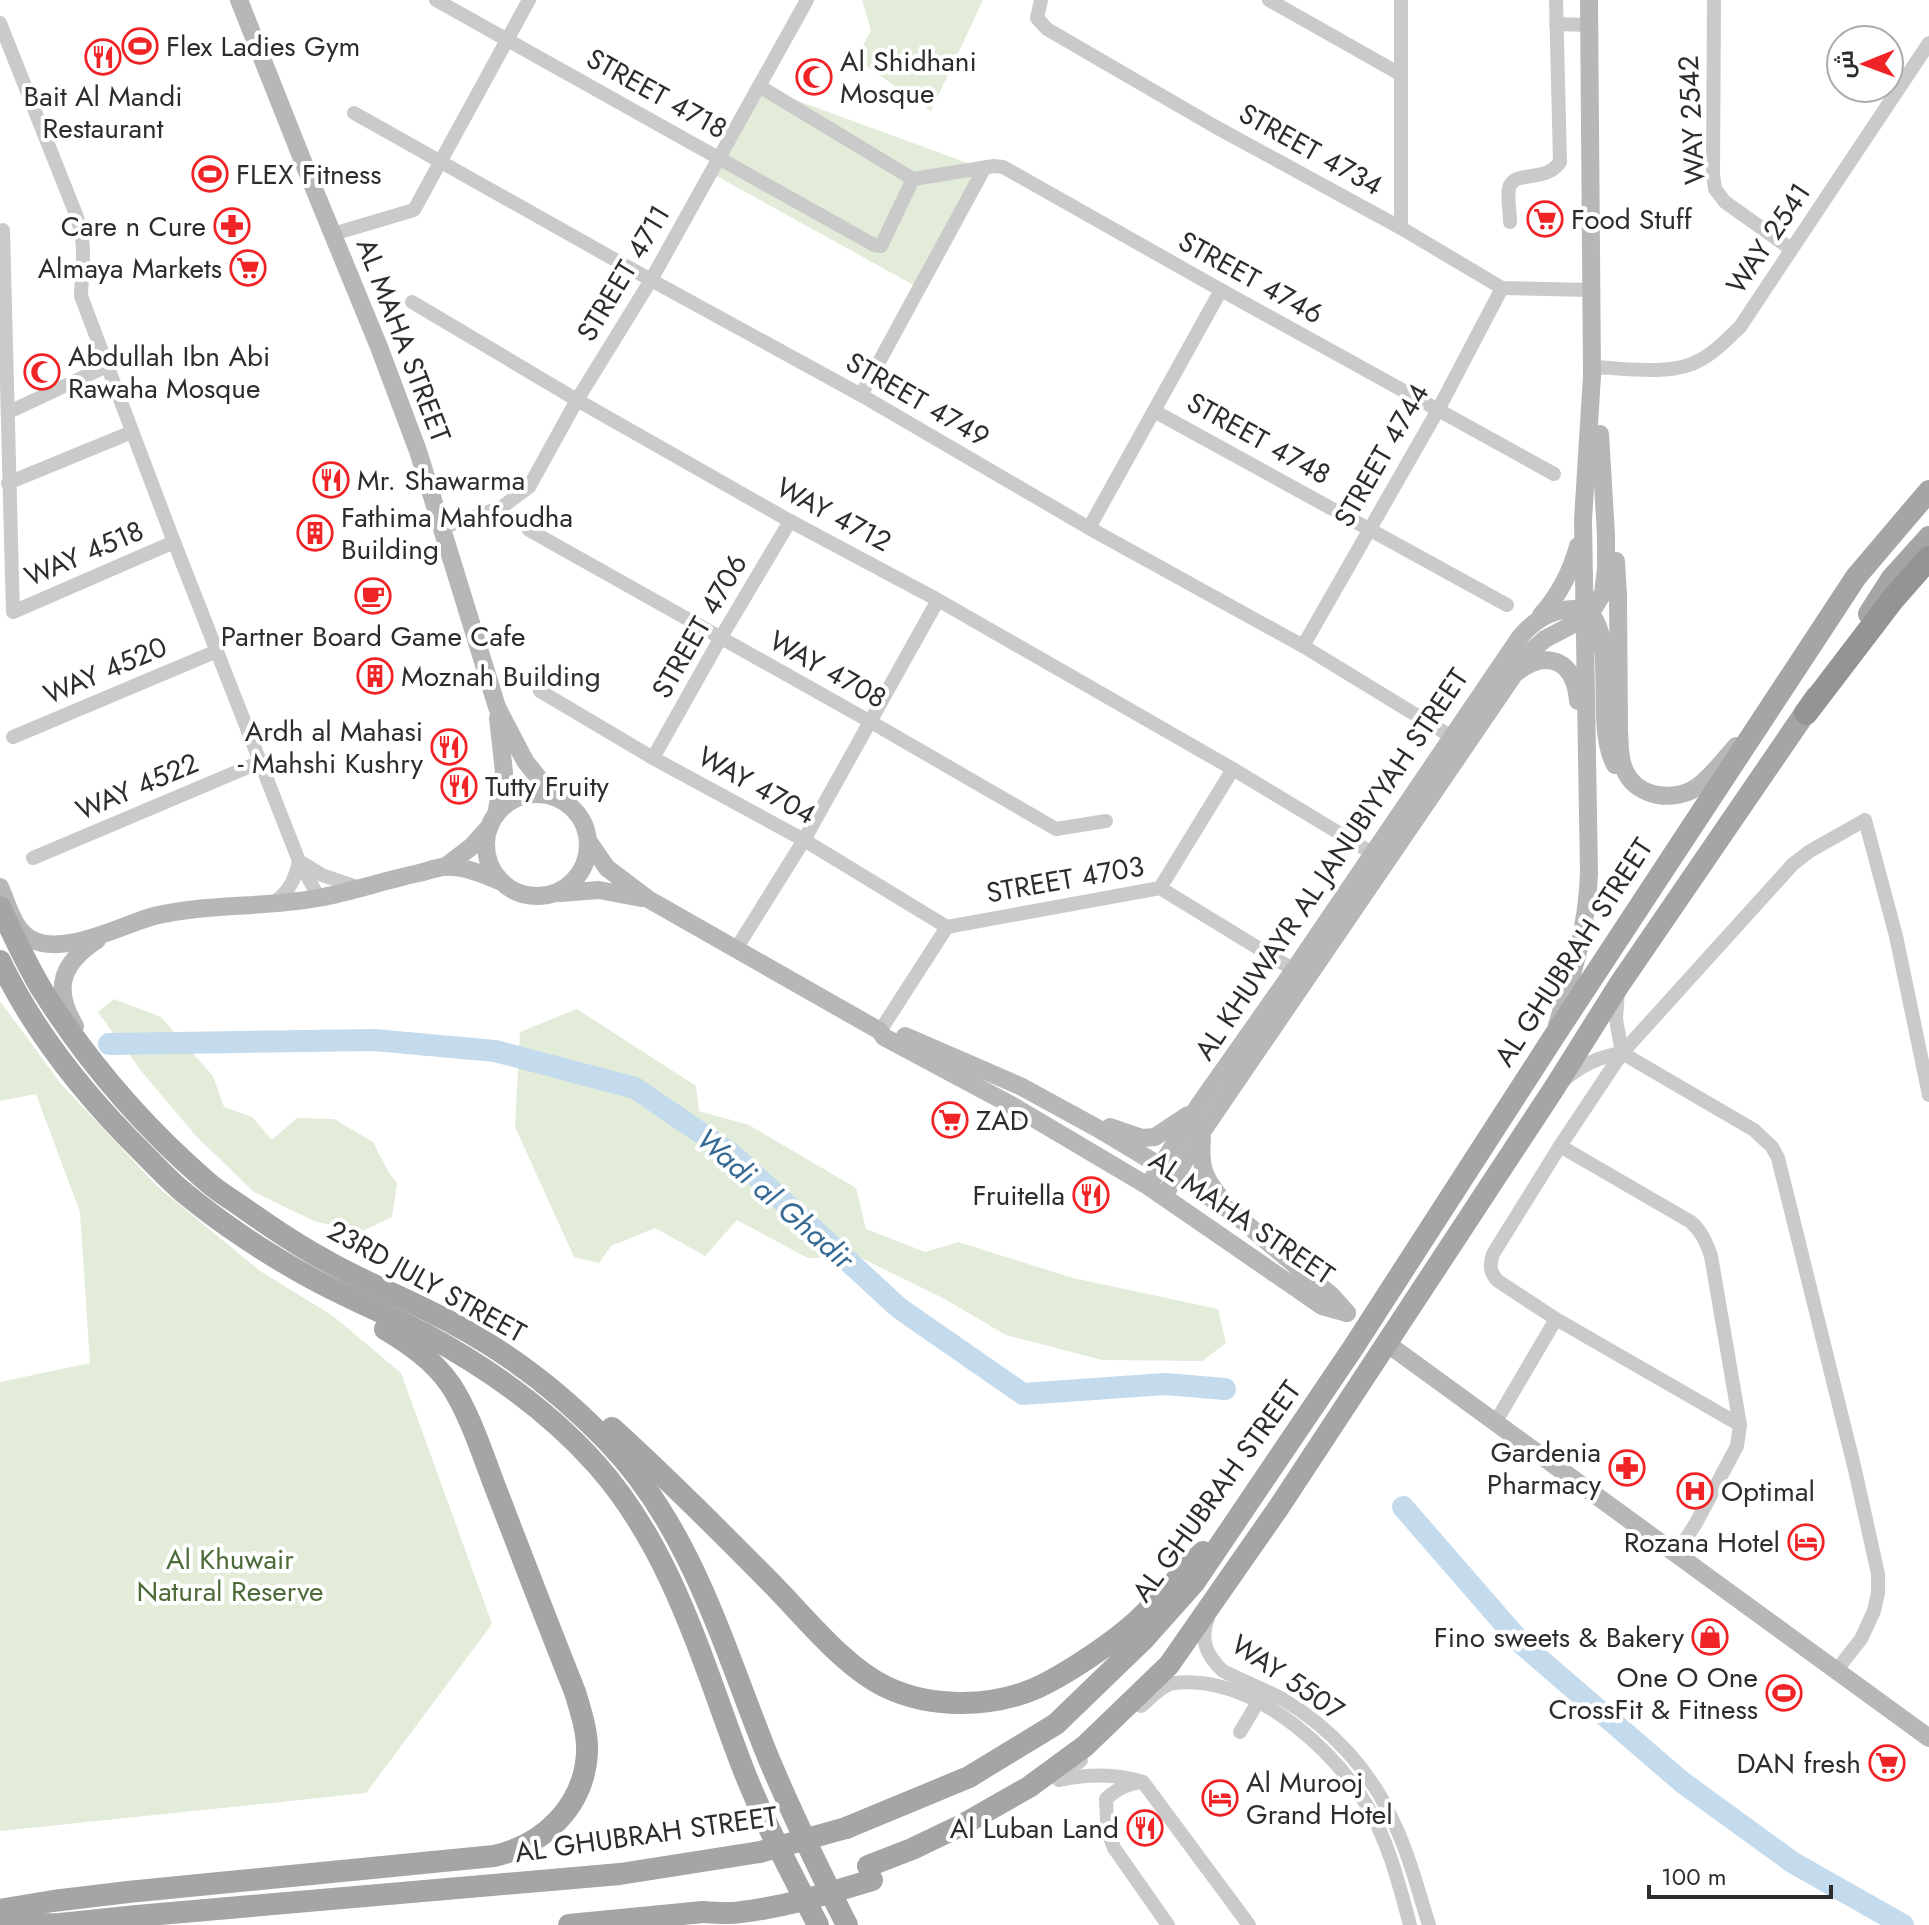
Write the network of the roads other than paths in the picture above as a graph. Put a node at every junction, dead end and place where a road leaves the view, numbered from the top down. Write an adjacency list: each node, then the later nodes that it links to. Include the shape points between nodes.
1 (239, 0): 26 (street, AL MAHA STREET)
2 (436, 0): 14 (street, STREET 4718)
3 (529, 0): 14 (street)
4 (807, 0): 17 (street, STREET 4711)
5 (1041, 0): 24 (street, STREET 4734, via 1037,18 1047,29)
6 (1269, 0): 16 (street)
7 (1401, 0): 16 (street)
8 (1556, 0): 12 (street)
9 (1589, 0): 13 (street)
10 (1714, 0): 27 (street, WAY 2542, via 1715,189 1725,202)
11 (0, 23): 33 (street, via 77,217 85,266 81,296)
12 (1556, 24): 13 (street); 23 (street, via 1560,162 1546,175 1512,183)
13 (1589, 25): 31 (street)
14 (507, 40): 19 (street, STREET 4718); 20 (street)
15 (1929, 43): 27 (street, WAY 2541)
16 (1400, 74): 24 (street)
17 (759, 86): 19 (street, STREET 4711); 22 (street)
18 (354, 113): 20 (street, STREET 4749)
19 (720, 158): 22 (street, STREET 4718, via 881,246); 28 (street, STREET 4711)
20 (441, 161): 26 (street, via 414,210); 28 (street, STREET 4749)
21 (984, 169): 22 (street, STREET 4746); 30 (street, STREET 4746, via 1003,167); 35 (street)
22 (913, 179)
23 (1510, 222)
24 (1401, 228): 29 (street, STREET 4734)
25 (3, 230): 39 (street, WAY 4518)
26 (333, 234): 47 (street, AL MAHA STREET, via 418,451)
27 (1791, 249): 34 (street, WAY 2541, via 1740,327 1701,360 1670,370)
28 (651, 280): 35 (street, STREET 4749); 36 (street, STREET 4711)
29 (1502, 288): 31 (street, STREET 4734); 37 (street, STREET 4744)
30 (1221, 290): 37 (street, STREET 4746); 38 (street)
31 (1591, 290): 34 (street)
32 (412, 302): 36 (street, WAY 4712)
33 (107, 366): 39 (street); 40 (street)
34 (1592, 371): 41 (street); 45 (street)
35 (861, 395): 48 (street, STREET 4749)
36 (577, 400): 46 (street, WAY 4712); 47 (street, STREET 4711, via 529,487 502,507)
37 (1438, 410): 42 (street, STREET 4746); 49 (street, STREET 4744)
38 (1154, 411): 48 (street); 49 (street, STREET 4748)
39 (9, 412): 43 (street, WAY 4518)
40 (132, 432): 43 (street); 52 (street)
41 (1600, 434): 56 (street, via 1606,569 1603,593); 72 (street, via 1611,496 1620,751)
42 (1554, 474)
43 (8, 483): 52 (street, WAY 4518, via 13,612)
44 (1929, 491): 65 (main road, AL GHUBRAH STREET, via 1856,577)
45 (1583, 520): 56 (street); 57 (street, AL KHUWAYR AL JANUBIYYAH STREET, via 1568,574)
46 (790, 521): 54 (street, WAY 4712); 58 (street, STREET 4706)
47 (442, 528): 63 (street, AL MAHA STREET)
48 (1089, 528): 59 (street, STREET 4749)
49 (1370, 528): 55 (street, STREET 4748); 59 (street, STREET 4744)
50 (529, 530): 58 (street, WAY 4708)
51 (1929, 537): 64 (main road, AL GHUBRAH STREET, via 1892,578)
52 (174, 542): 60 (street)
53 (1929, 558): 64 (highway)
54 (938, 600): 66 (street); 71 (street, WAY 4712)
55 (1507, 605)
56 (1587, 614): 57 (street, via 1558,610); 61 (street, AL KHUWAYR AL JANUBIYYAH STREET, via 1537,645); 72 (street, via 1600,630 1608,746 1613,762); 76 (street)
57 (1536, 621): 68 (street, AL KHUWAYR AL JANUBIYYAH STREET)
58 (720, 639): 66 (street, WAY 4708); 69 (street, STREET 4706)
59 (1303, 646): 68 (street, STREET 4749)
60 (217, 651): 67 (street, WAY 4520); 70 (street)
61 (1510, 680): 76 (street, via 1543,659 1566,667 1574,678); 106 (street, AL KHUWAYR AL JANUBIYYAH STREET)
62 (540, 691): 69 (street, WAY 4704)
63 (497, 707): 73 (street, AL MAHA STREET, via 525,761); 74 (street, AL MAHA STREET, via 504,772)
64 (1806, 713): 97 (main road, AL GHUBRAH STREET)
65 (1764, 714): 72 (street, via 1688,792 1666,796 1643,791); 99 (main road, AL GHUBRAH STREET)
66 (871, 722): 75 (street, WAY 4708, via 1056,829); 77 (street)
67 (13, 737)
68 (1452, 737): 79 (street, AL KHUWAYR AL JANUBIYYAH STREET)
69 (653, 758): 77 (street, WAY 4704)
70 (260, 762): 80 (street, WAY 4522); 81 (street)
71 (1233, 769): 79 (street, WAY 4712); 86 (street)
72 (1626, 774)
73 (553, 796): 74 (street, via 516,799); 78 (street, via 574,809)
74 (493, 820): 82 (street); 83 (street, via 487,856)
75 (1106, 821)
76 (1589, 824): 99 (street, via 1585,921)
77 (804, 840): 92 (street, WAY 4704); 94 (street)
78 (589, 842): 87 (street, via 581,873); 89 (street, AL MAHA STREET, via 607,868)
79 (1372, 853): 96 (street, AL KHUWAYR AL JANUBIYYAH STREET)
80 (33, 858)
81 (299, 861): 85 (street); 88 (street); 90 (street, via 291,885)
82 (445, 867): 83 (street); 85 (street)
83 (502, 882): 87 (street, via 528,896)
84 (0, 887): 93 (street, via 18,928 30,938 55,944)
85 (357, 887): 88 (street)
86 (1160, 888): 92 (street, STREET 4703); 96 (street, STREET 4703)
87 (557, 893): 89 (street, AL MAHA STREET, via 599,890)
88 (319, 898): 90 (street)
89 (648, 899): 94 (street, AL MAHA STREET)
90 (273, 903): 93 (street, via 182,911)
91 (0, 907): 104 (main road, 23RD JULY STREET, via 42,990 76,1042)
92 (947, 927): 98 (street)
93 (109, 932): 104 (street, via 69,963 62,978 63,995 72,1022)
94 (736, 949): 98 (street, AL MAHA STREET)
95 (0, 961): 111 (main road, 23RD JULY STREET, via 76,1081 132,1142 190,1198)
96 (1294, 970): 103 (street, AL KHUWAYR AL JANUBIYYAH STREET)
97 (1619, 985): 100 (street, via 1616,1019); 101 (main road, AL GHUBRAH STREET)
98 (880, 1031): 105 (street, AL MAHA STREET, via 888,1029 1020,1086); 109 (street, AL MAHA STREET)
99 (1553, 1038): 117 (main road, AL GHUBRAH STREET)
100 (1622, 1053): 101 (street, via 1595,1059); 102 (street, via 1793,864 1865,820); 107 (street); 120 (street, via 1754,1130 1778,1158 1876,1556 1876,1602 1853,1650)
101 (1553, 1090): 119 (main road, AL GHUBRAH STREET)
102 (1929, 1095)
103 (1199, 1105): 105 (street, via 1155,1137); 108 (street, AL KHUWAYR AL JANUBIYYAH STREET)
104 (130, 1107): 113 (main road, 23RD JULY STREET, via 207,1182 257,1218 325,1260)
105 (1097, 1128): 108 (street, AL MAHA STREET)
106 (1202, 1132): 108 (street, AL KHUWAYR AL JANUBIYYAH STREET); 110 (street, via 1206,1180)
107 (1560, 1146): 112 (street, via 1493,1254 1490,1269 1498,1281); 116 (street, via 1681,1215 1705,1238)
108 (1169, 1171): 109 (street, AL KHUWAYR AL JANUBIYYAH STREET); 110 (street, AL MAHA STREET)
109 (1156, 1191): 110 (street, AL MAHA STREET, via 1322,1306 1347,1313)
110 (1232, 1212)
111 (311, 1278): 127 (main road, via 427,1357 462,1405 575,1692 587,1751 579,1790 544,1833 509,1853); 131 (main road, 23RD JULY STREET, via 479,1365 521,1395 598,1465 667,1570 770,1832)
112 (1556, 1319): 115 (street); 116 (street)
113 (452, 1323): 117 (main road, via 490,1333 574,1394 847,1660 885,1687 910,1696 985,1702 1034,1689 1137,1621); 132 (main road, 23RD JULY STREET, via 578,1412 644,1485 700,1580 768,1756)
114 (1396, 1350): 115 (street)
115 (1495, 1423): 118 (street)
116 (1740, 1425): 118 (street, via 1737,1446)
117 (1239, 1518): 129 (main road, AL GHUBRAH STREET, bridge, via 1194,1583 1155,1627 1056,1724 969,1777 846,1828 760,1852 620,1874)
118 (1677, 1553): 120 (street)
119 (1219, 1596): 126 (main road, AL GHUBRAH STREET, via 1169,1665 1085,1746 1029,1787); 136 (street, WAY 5507, via 1203,1634 1209,1656 1223,1671 1311,1718 1358,1764 1393,1819)
120 (1836, 1671): 123 (street)
121 (1258, 1702): 122 (street); 124 (street, WAY 5507, via 1223,1688 1169,1684); 135 (street, WAY 5507, via 1309,1737 1351,1781 1381,1834)
122 (1240, 1732)
123 (1929, 1738)
124 (1059, 1780): 125 (street, via 1096,1774); 126 (main road, via 979,1833 921,1861)
125 (1143, 1782): 133 (street, via 1113,1791 1106,1799 1109,1830 1114,1848); 134 (street)
126 (870, 1873): 130 (main road, AL GHUBRAH STREET, bridge, via 703,1912)
127 (0, 1910)
128 (0, 1925): 129 (main road, AL GHUBRAH STREET)
129 (59, 1925)
130 (569, 1925)
131 (818, 1925)
132 (847, 1925)
133 (1168, 1925)
134 (1249, 1925)
135 (1410, 1925)
136 (1429, 1925)

